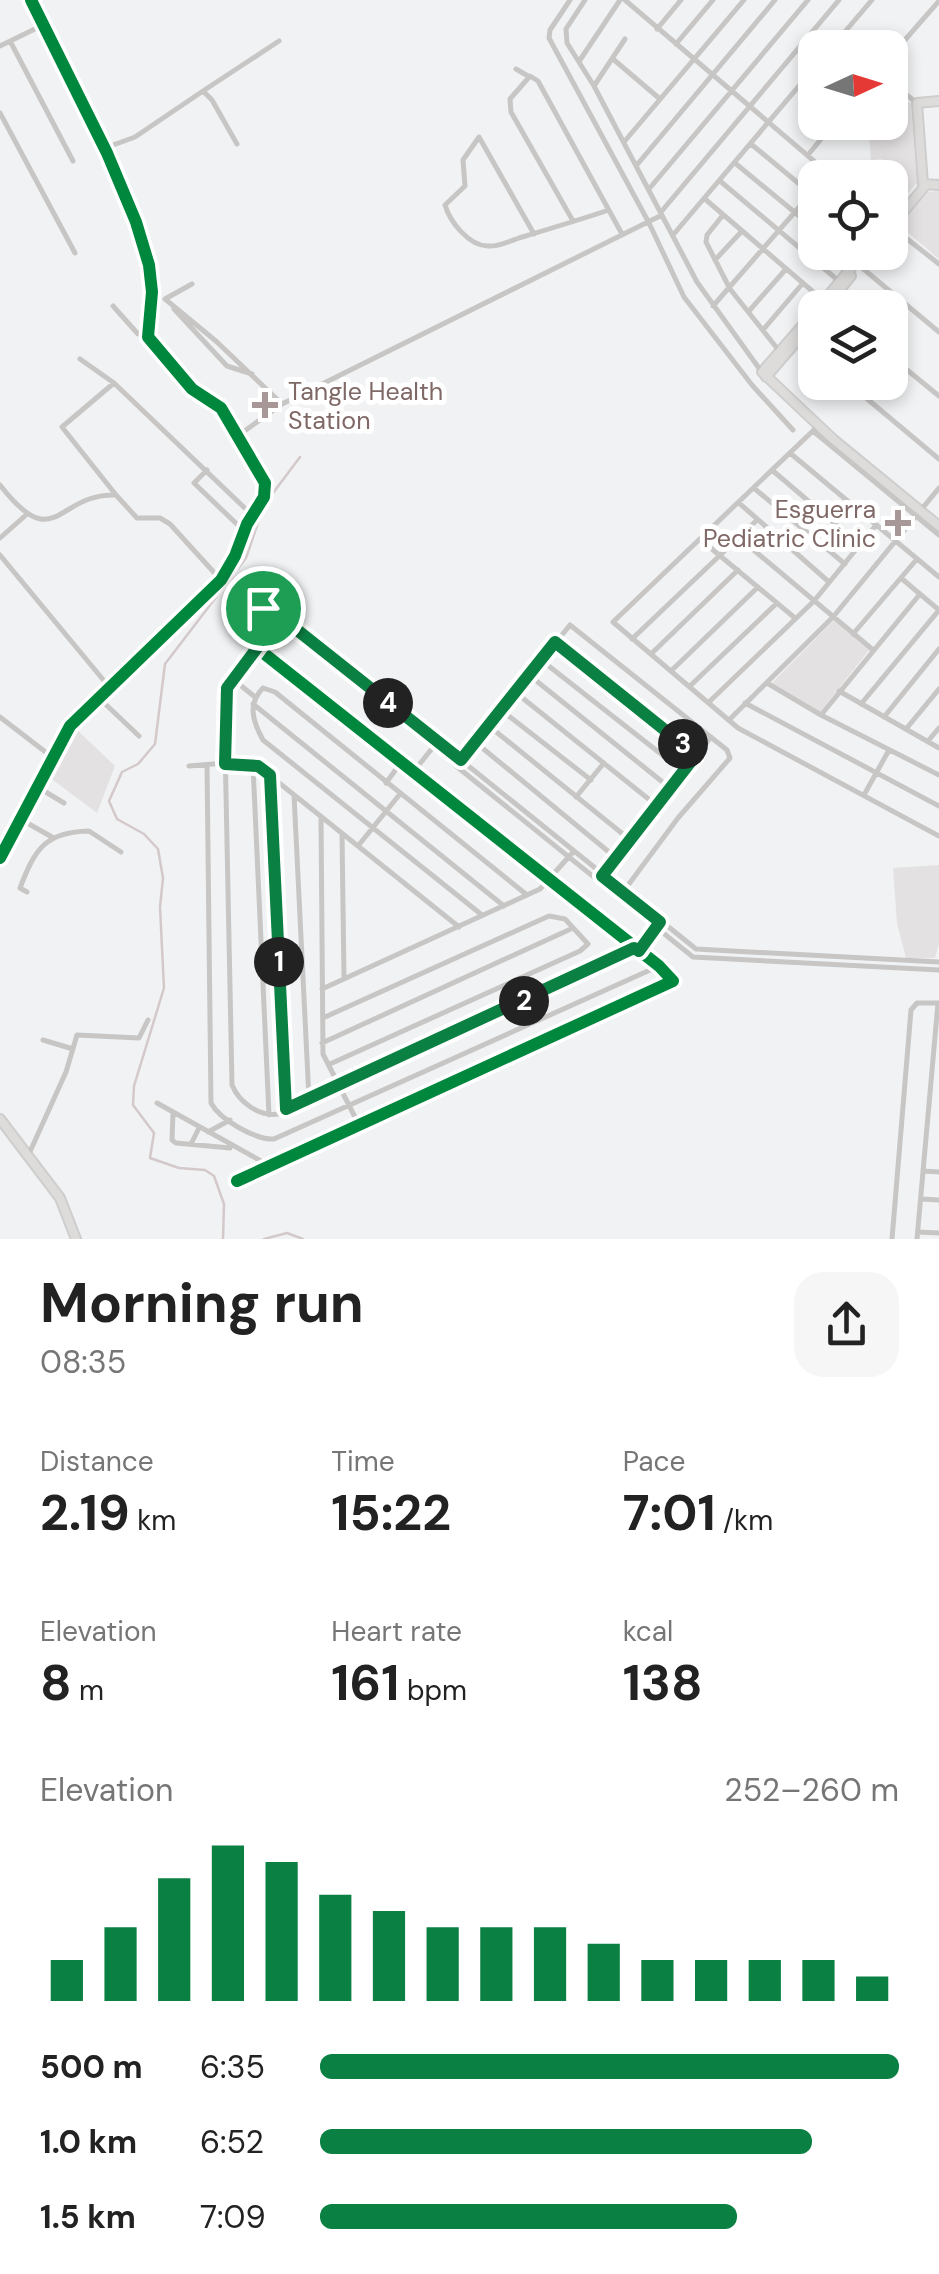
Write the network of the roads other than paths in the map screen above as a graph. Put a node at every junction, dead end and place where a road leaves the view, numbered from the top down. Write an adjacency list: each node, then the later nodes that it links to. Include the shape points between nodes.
1 (32, 0): 13 (street)
2 (570, 0): 63 (street, via 549,38)
3 (586, 0): 23 (street, via 564,35)
4 (622, 0): 14 (street); 23 (street)
5 (681, 0): 14 (street)
6 (713, 0): 20 (street)
7 (744, 0): 24 (street)
8 (775, 0): 27 (street)
9 (808, 0): 31 (street)
10 (839, 0): 36 (street)
11 (872, 0): 15 (street)
12 (939, 0): 16 (street)
13 (43, 24): 18 (street); 43 (street)
14 (657, 29): 20 (street)
15 (846, 30)
16 (908, 36)
17 (626, 39): 22 (street)
18 (10, 41): 21 (street); 46 (street)
19 (279, 41): 30 (street)
20 (675, 44): 24 (street)
21 (0, 46)
22 (613, 59): 28 (street); 33 (street)
23 (580, 61): 28 (street)
24 (693, 61): 27 (street); 33 (street)
25 (516, 69): 26 (street)
26 (528, 76): 57 (street, via 538,80); 62 (street, via 510,99 511,112)
27 (712, 76): 31 (street); 48 (street)
28 (594, 86): 40 (street)
29 (798, 87): 38 (street)
30 (203, 91): 41 (street); 43 (street, via 134,138)
31 (732, 92): 36 (street); 53 (street)
32 (908, 96): 35 (street)
33 (660, 100): 40 (street)
34 (939, 101): 35 (street)
35 (918, 103): 51 (street)
36 (750, 107): 38 (street); 59 (street)
37 (0, 112): 71 (street)
38 (769, 122): 42 (street); 44 (street)
39 (819, 140): 44 (street)
40 (624, 142): 48 (street)
41 (236, 144)
42 (751, 144): 47 (street); 50 (street)
43 (105, 148): 85 (street, via 136,222)
44 (807, 155): 45 (street)
45 (812, 160)
46 (73, 161)
47 (735, 163): 49 (street); 58 (street)
48 (636, 166): 53 (street)
49 (720, 181): 54 (street); 64 (street)
50 (798, 181)
51 (924, 185): 52 (street); 55 (street)
52 (939, 185)
53 (649, 188): 59 (street)
54 (704, 199): 61 (street); 68 (street)
55 (908, 204)
56 (798, 208): 58 (street)
57 (608, 210): 62 (street); 67 (street)
58 (795, 211): 60 (street); 64 (street)
59 (662, 214): 63 (street); 68 (street)
60 (798, 214)
61 (723, 215): 65 (street); 72 (street, via 706,237)
62 (574, 221): 66 (street)
63 (649, 223): 67 (street); 105 (street, via 687,301)
64 (780, 231): 70 (street); 78 (street)
65 (742, 232): 70 (street); 72 (street)
66 (534, 234): 66 (street, via 485,246 446,210 465,186 463,160 479,138)
67 (622, 234): 103 (street)
68 (673, 235): 88 (street)
69 (908, 239): 73 (street)
70 (763, 250): 74 (street); 81 (street)
71 (75, 252)
72 (715, 260): 81 (street)
73 (939, 264)
74 (786, 269): 80 (street); 89 (street)
75 (851, 270): 78 (street)
76 (852, 270): 84 (street)
77 (864, 270): 91 (street)
78 (840, 282): 83 (street)
79 (192, 284): 86 (street)
80 (803, 284): 82 (street); 90 (street)
81 (730, 290): 88 (street); 89 (street)
82 (809, 290)
83 (835, 290)
84 (837, 290)
85 (152, 292): 86 (street); 92 (street)
86 (165, 299): 98 (street); 98 (street, via 228,366)
87 (113, 306): 92 (street)
88 (713, 306): 99 (street)
89 (748, 310): 90 (street)
90 (763, 330): 95 (street)
91 (939, 332)
92 (148, 336): 106 (street)
93 (798, 336): 94 (street)
94 (796, 338): 95 (street); 99 (street)
95 (780, 352): 99 (street)
96 (80, 359): 100 (street)
97 (908, 371): 101 (street)
98 (253, 374): 103 (street)
99 (764, 374): 104 (street)
100 (114, 382): 109 (street); 114 (street, via 62,427)
101 (939, 396)
102 (869, 400): 108 (street)
103 (282, 404): 106 (street)
104 (816, 428): 107 (street); 116 (street)
105 (794, 430)
106 (240, 435): 118 (street, via 265,483)
107 (790, 453): 110 (street); 120 (street)
108 (939, 459)
109 (206, 470): 118 (street); 122 (street, via 194,483)
110 (772, 470): 112 (street); 128 (street)
111 (0, 485): 117 (street)
112 (754, 488): 115 (street); 132 (street)
113 (939, 488): 116 (street)
114 (116, 495): 117 (street, via 90,498 48,520); 135 (street, via 138,518 170,524)
115 (739, 503): 119 (street); 126 (street)
116 (917, 513): 121 (street); 123 (street); 127 (street)
117 (26, 514): 125 (street)
118 (252, 516): 122 (street)
119 (757, 520): 124 (street); 137 (street)
120 (876, 525): 127 (street); 128 (street)
121 (939, 526)
122 (244, 532): 135 (street)
123 (939, 536)
124 (738, 537): 129 (street); 140 (street)
125 (0, 538)
126 (700, 540): 129 (street); 148 (street, via 613,622)
127 (896, 542): 131 (street); 143 (street)
128 (860, 546): 132 (street)
129 (720, 554): 133 (street); 148 (street)
130 (0, 555): 160 (street)
131 (917, 558): 134 (street); 136 (street)
132 (844, 564): 137 (street)
133 (738, 570): 138 (street); 153 (street)
134 (939, 577)
135 (228, 578): 142 (street); 160 (street)
136 (901, 578): 139 (street); 147 (street)
137 (829, 582): 140 (street)
138 (758, 587): 141 (street); 155 (street)
139 (920, 594): 151 (street); 168 (street, via 939,610)
140 (814, 601): 143 (street); 144 (street)
141 (777, 603): 144 (street); 159 (street)
142 (263, 608): 145 (street); 146 (street)
143 (833, 617): 147 (street); 158 (street)
144 (795, 618): 166 (street)
145 (286, 622): 146 (street); 177 (street)
146 (271, 628): 150 (street)
147 (854, 634): 151 (street)
148 (632, 640): 153 (street)
149 (555, 642): 154 (street); 179 (street, via 570,626); 185 (street)
150 (257, 648): 157 (street); 187 (street)
151 (872, 649): 162 (street)
152 (939, 649): 171 (street)
153 (652, 654): 155 (street)
154 (540, 660): 156 (street); 195 (street)
155 (670, 671): 159 (street)
156 (529, 676): 163 (street); 202 (street)
157 (232, 679): 165 (street); 190 (street, via 224,696)
158 (767, 683): 167 (street); 170 (street)
159 (690, 686): 166 (street)
160 (110, 688): 164 (street)
161 (939, 689): 176 (street)
162 (839, 691): 168 (street); 170 (street)
163 (515, 692): 169 (street); 189 (street)
164 (100, 698): 178 (street); 186 (street, via 70,726)
165 (254, 701): 200 (street, via 263,688 272,690); 210 (street); 213 (street, via 254,724 263,740)
166 (709, 702): 173 (street)
167 (745, 703): 173 (street); 196 (street)
168 (861, 704): 171 (street)
169 (501, 710): 174 (street); 199 (street)
170 (820, 714): 184 (street)
171 (884, 717): 176 (street)
172 (0, 718): 186 (street)
173 (729, 720): 205 (street)
174 (488, 726): 180 (street); 206 (street)
175 (939, 728): 181 (street)
176 (906, 729): 181 (street)
177 (427, 732): 182 (street); 188 (street)
178 (139, 736)
179 (711, 737): 185 (street); 227 (street, via 730,758)
180 (475, 742): 188 (street); 221 (street)
181 (928, 742): 183 (street)
182 (434, 746): 188 (street); 194 (street)
183 (939, 748)
184 (889, 750): 196 (street); 198 (street)
185 (696, 755): 195 (street)
186 (52, 758): 201 (street)
187 (402, 761): 194 (street); 200 (street)
188 (458, 763): 219 (street); 223 (street)
189 (604, 763): 199 (street); 208 (street)
190 (225, 764): 191 (street); 193 (street); 256 (street, via 232,1085 241,1102)
191 (207, 765): 192 (street); 258 (street, via 212,1103)
192 (189, 766)
193 (253, 766): 197 (street); 256 (street)
194 (414, 770): 225 (street)
195 (684, 772): 202 (street)
196 (876, 773): 205 (street); 209 (street)
197 (270, 775): 204 (street); 254 (street)
198 (939, 775)
199 (591, 780): 206 (street)
200 (386, 783): 203 (street)
201 (36, 786): 207 (street); 212 (street)
202 (670, 788): 208 (street)
203 (400, 794): 210 (street); 228 (street)
204 (294, 795): 211 (street); 251 (street)
205 (864, 795): 215 (street)
206 (576, 797): 217 (street)
207 (64, 803)
208 (656, 805): 217 (street)
209 (939, 806)
210 (387, 811): 213 (street); 229 (street)
211 (321, 818): 214 (street); 241 (street)
212 (20, 819): 216 (street); 222 (street)
213 (374, 829): 218 (street); 230 (street)
214 (342, 834): 218 (street); 240 (street)
215 (939, 836)
216 (52, 838): 220 (street, via 89,832); 226 (street, via 27,869 20,888)
217 (630, 839): 221 (street)
218 (358, 847): 232 (street)
219 (574, 851): 223 (street); 224 (street)
220 (121, 852)
221 (615, 856): 224 (street)
222 (0, 858)
223 (568, 859): 225 (street); 234 (street)
224 (602, 876): 227 (street)
225 (548, 881): 228 (street); 235 (street)
226 (28, 892)
227 (624, 892): 231 (street)
228 (527, 895): 229 (street)
229 (504, 906): 230 (street)
230 (482, 916): 232 (street)
231 (660, 922): 234 (street); 236 (street, via 702,950)
232 (459, 927): 240 (street)
233 (573, 928): 243 (street, via 548,916); 247 (street); 249 (street, via 588,947)
234 (655, 928): 235 (street); 236 (street, via 693,957)
235 (637, 949): 238 (street); 250 (street)
236 (774, 957): 237 (street); 239 (street)
237 (939, 962)
238 (659, 966): 253 (street); 259 (street, via 673,981)
239 (939, 970)
240 (344, 978): 241 (street)
241 (322, 989): 243 (street)
242 (938, 1003): 245 (street); 274 (street, via 917,1003 912,1010)
243 (325, 1017): 247 (street)
244 (148, 1020): 248 (street, via 140,1038 83,1034)
245 (937, 1031): 266 (street)
246 (44, 1040): 248 (street)
247 (322, 1043): 249 (street)
248 (73, 1049): 264 (street)
249 (330, 1064): 250 (street)
250 (341, 1086): 251 (street); 253 (street)
251 (309, 1099): 254 (street)
252 (157, 1103): 255 (street)
253 (350, 1107): 258 (street, via 269,1140); 259 (street)
254 (286, 1109): 256 (street)
255 (173, 1113): 260 (street); 262 (street, via 172,1140)
256 (270, 1115)
257 (0, 1119): 264 (street)
258 (230, 1120): 261 (street)
259 (360, 1127): 265 (street)
260 (199, 1128): 261 (street); 262 (street)
261 (208, 1132): 263 (street)
262 (191, 1144): 263 (street)
263 (234, 1149): 265 (street)
264 (28, 1156): 273 (street, via 60,1198)
265 (270, 1166): 268 (street)
266 (923, 1171): 267 (street); 269 (street)
267 (939, 1172)
268 (237, 1181)
269 (921, 1199): 270 (street); 272 (street)
270 (939, 1200)
271 (939, 1233): 272 (street)
272 (917, 1235)
273 (76, 1239)
274 (892, 1239)

